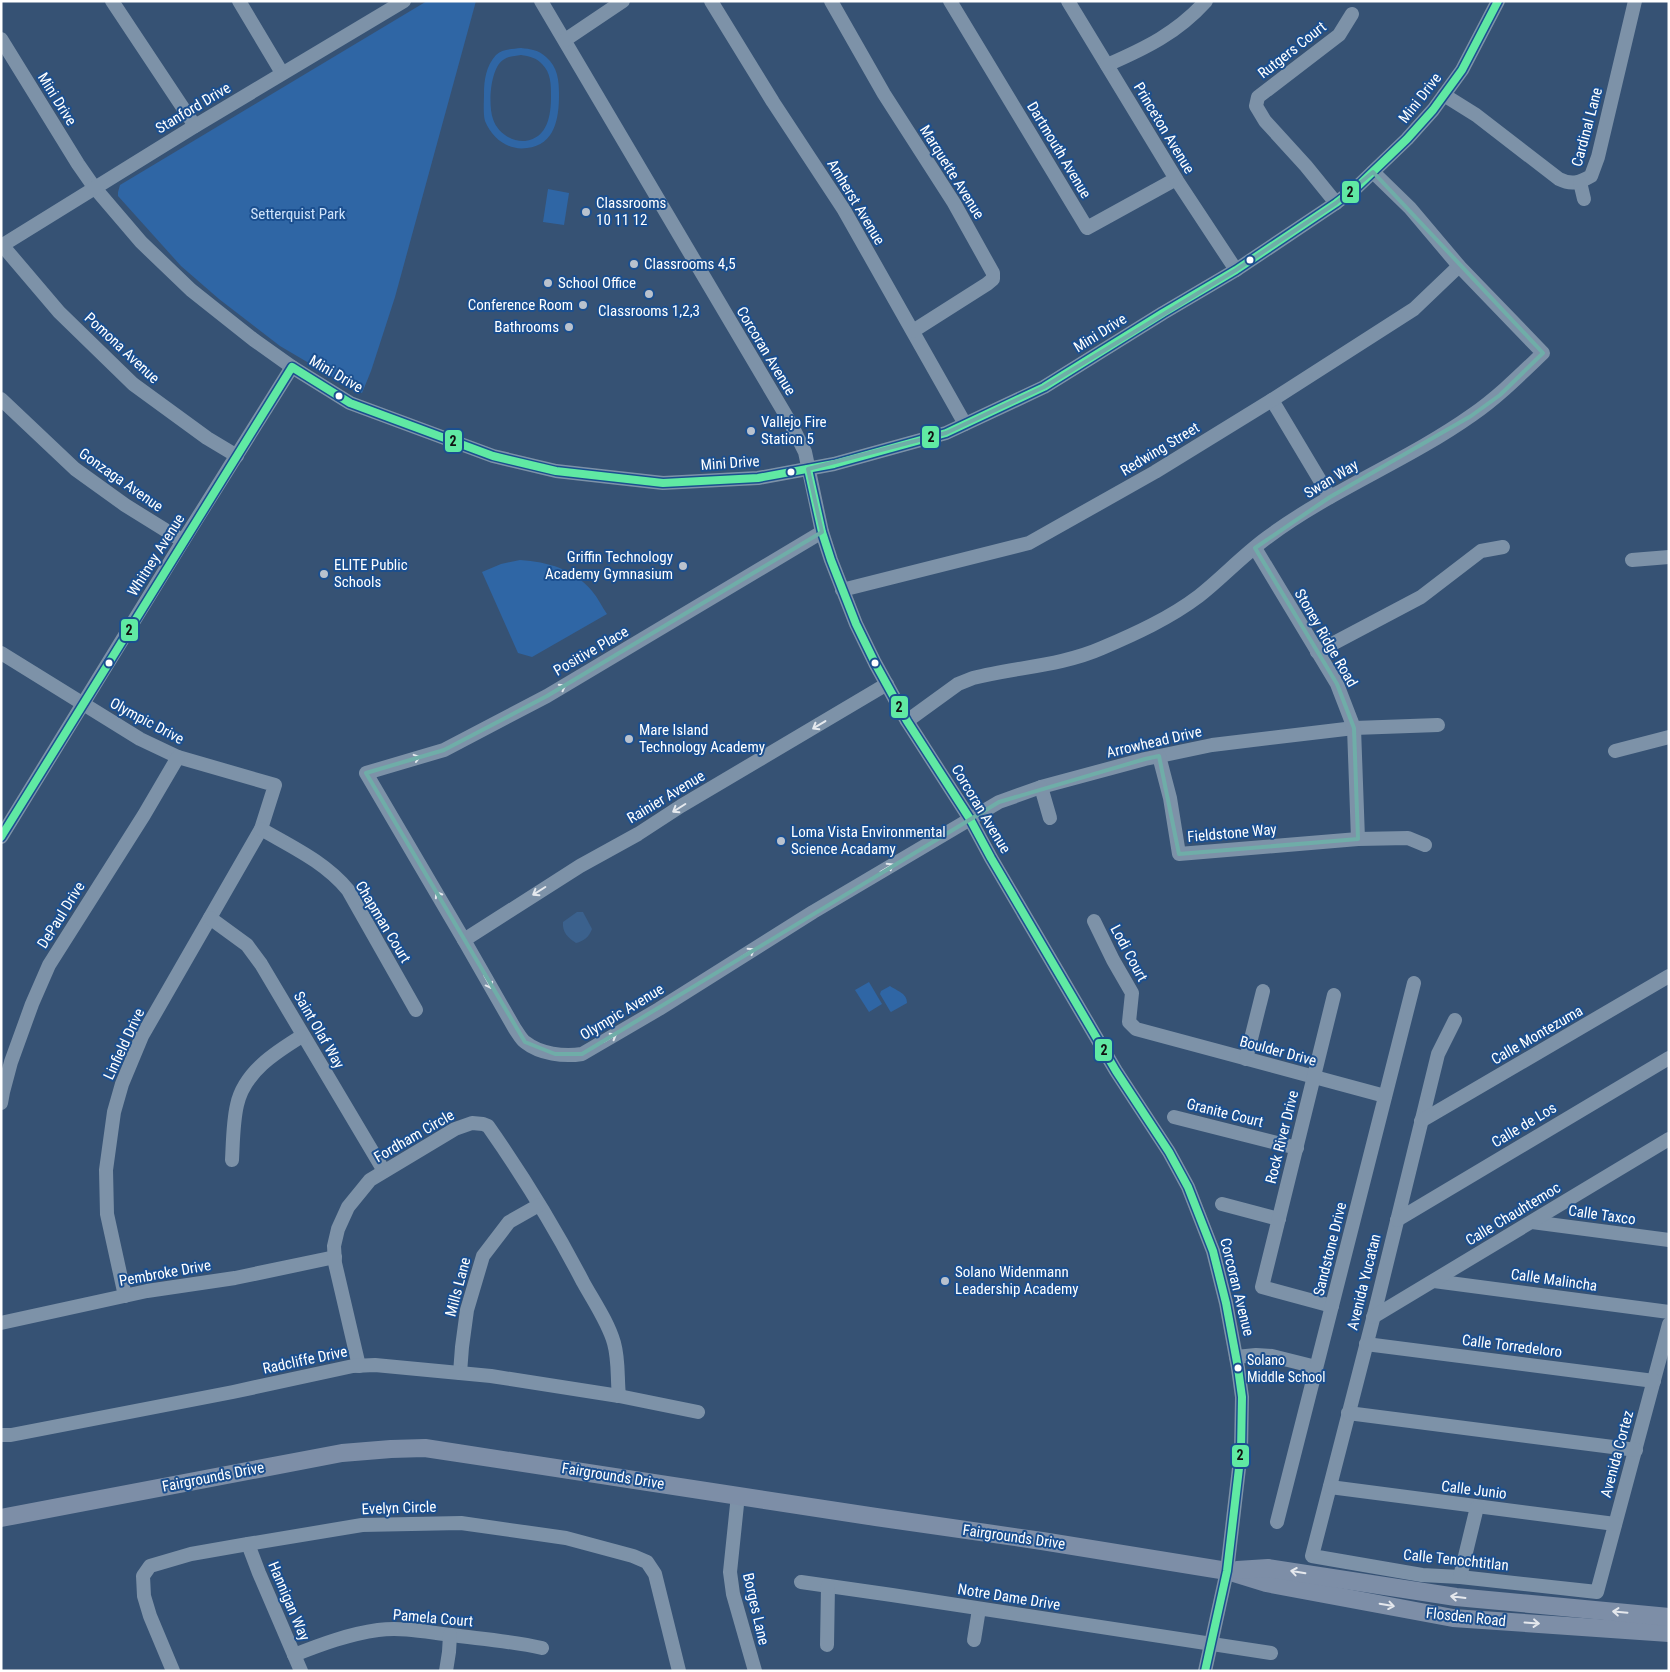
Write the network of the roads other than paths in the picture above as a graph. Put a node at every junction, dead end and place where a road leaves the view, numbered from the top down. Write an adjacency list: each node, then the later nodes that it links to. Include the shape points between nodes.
1 (112, 1): 19 (street)
2 (239, 1): 17 (street)
3 (404, 1): 17 (street, Stanford Drive)
4 (541, 1): 15 (street, Corcoran Avenue)
5 (622, 1): 15 (street)
6 (711, 1): 29 (street, Amherst Avenue, via 844,210)
7 (831, 1): 29 (street, Marquette Avenue, via 993,273 993,279 987,284)
8 (950, 1): 21 (street, Dartmouth Avenue, via 1087,228)
9 (1068, 1): 16 (street, Princeton Avenue)
10 (1206, 1): 16 (street, via 1171,33)
11 (1498, 1): 18 (street, Mini Drive, via 1462,70)
12 (1635, 1): 22 (street, Cardinal Lane, via 1598,157 1591,176)
13 (1352, 14): 25 (street, Rutgers Court, via 1339,35 1258,97 1256,106 1264,121)
14 (1, 39): 23 (street, Mini Drive)
15 (564, 40): 35 (street, Corcoran Avenue, via 791,424 805,452)
16 (1107, 66): 21 (street, Princeton Avenue)
17 (282, 74): 19 (street, Stanford Drive)
18 (1444, 95): 20 (street, Mini Drive, via 1407,139); 22 (street, Cardinal Lane, via 1476,115 1559,179 1567,183)
19 (195, 126): 23 (street, Stanford Drive)
20 (1373, 172): 25 (street, Mini Drive); 27 (street, Swan Way, via 1410,208)
21 (1176, 179): 28 (street, Princeton Avenue)
22 (1580, 182): 24 (street)
23 (94, 187): 26 (street, Stanford Drive); 30 (street, Mini Drive, via 141,242 190,290)
24 (1584, 199)
25 (1336, 203): 28 (street, Mini Drive)
26 (1, 246): 34 (street, Pomona Avenue, via 59,312 133,384)
27 (1459, 266): 32 (street, Redwing Street, via 1414,309); 36 (street, Swan Way, via 1543,353 1500,395 1470,416)
28 (1236, 270): 33 (street, Mini Drive, via 1044,387)
29 (913, 331): 33 (street, Amherst Avenue)
30 (292, 368): 34 (street, Whitney Avenue); 35 (street, Mini Drive, via 350,403 493,456 556,471 663,484 758,478)
31 (1, 399): 38 (street, Gonzaga Avenue, via 75,469 118,501)
32 (1272, 400): 36 (street); 43 (street, Redwing Street, via 1029,543)
33 (964, 424): 35 (street, Mini Drive, via 946,433)
34 (237, 456): 38 (street, Whitney Avenue)
35 (808, 469): 37 (street, Corcoran Avenue)
36 (1330, 497): 40 (street, Swan Way)
37 (822, 532): 43 (street, Corcoran Avenue); 55 (street, Positive Place, one-way to 37, via 444,750 547,696)
38 (183, 541): 47 (street, Whitney Avenue)
39 (1503, 547): 44 (street, via 1481,551 1421,597)
40 (1255, 548): 44 (street, Stoney Ridge Road); 48 (street, Swan Way, via 1198,597 1155,623 1071,659 973,678 958,684)
41 (1669, 557): 42 (street)
42 (1632, 560)
43 (842, 590): 46 (street, Corcoran Avenue)
44 (1317, 652): 50 (street, Stoney Ridge Road, via 1337,684)
45 (1, 653): 47 (street, Olympic Drive)
46 (886, 684): 48 (street, Corcoran Avenue); 65 (street, Rainier Avenue, one-way to 65, via 580,866)
47 (83, 704): 54 (street, Olympic Drive, via 140,739); 60 (street, Whitney Avenue)
48 (907, 721): 58 (street, Corcoran Avenue)
49 (1438, 725): 50 (street, Arrowhead Drive)
50 (1354, 728): 53 (street, Arrowhead Drive, via 1212,745); 61 (street, Stoney Ridge Road)
51 (1669, 737): 52 (street)
52 (1615, 751)
53 (1159, 756): 56 (street, Arrowhead Drive); 61 (street, Fieldstone Way, via 1179,854)
54 (178, 757): 59 (street, Olympic Drive, via 275,785); 78 (street, DePaul Drive, via 49,965 14,1054)
55 (366, 773): 65 (street, Olympic Avenue, one-way to 55)
56 (1040, 787): 57 (street); 58 (street, Arrowhead Drive, via 999,802)
57 (1050, 818)
58 (970, 819): 65 (street, Olympic Avenue, one-way to 58, via 525,1042 555,1054 582,1054); 100 (street, Corcoran Avenue, via 1116,1071 1188,1187 1213,1251)
59 (261, 829): 63 (street, Linfield Drive); 70 (street, Chapman Court, via 322,864 348,890)
60 (1, 837)
61 (1358, 840): 62 (street, via 1408,838)
62 (1425, 845)
63 (210, 918): 72 (street, Saint Olaf Way, via 247,944); 93 (street, Linfield Drive, via 142,1036 114,1112 106,1170 107,1214)
64 (1094, 921): 73 (street, Lodi Court, via 1132,993 1129,1022 1136,1029)
65 (464, 940)
66 (1669, 976): 80 (street, Calle Montezuma)
67 (1414, 983): 77 (street, Sandstone Drive)
68 (1263, 991): 75 (street)
69 (1334, 995): 76 (street, Rock River Drive)
70 (416, 1010)
71 (1455, 1020): 80 (street, Avenida Yucatan, via 1438,1054)
72 (302, 1036): 83 (street, via 276,1052 244,1085 237,1104); 84 (street, Saint Olaf Way)
73 (1163, 1037): 75 (street, Boulder Drive)
74 (1669, 1058): 88 (street, Calle de Los)
75 (1246, 1059): 76 (street, Boulder Drive)
76 (1314, 1077): 77 (street, Boulder Drive); 82 (street, Rock River Drive)
77 (1386, 1096): 94 (street, Sandstone Drive)
78 (1, 1103)
79 (1174, 1117): 82 (street, Granite Court)
80 (1421, 1121): 88 (street, Avenida Yucatan)
81 (1669, 1140): 89 (street, Calle Chauhtemoc)
82 (1297, 1148): 87 (street, Rock River Drive)
83 (232, 1160)
84 (384, 1172): 86 (street, Fordham Circle, via 455,1128 472,1123 483,1124 488,1126); 91 (street, Fordham Circle, via 370,1180 348,1207 338,1229)
85 (1222, 1204): 87 (street)
86 (539, 1205): 103 (street, Mills Lane, via 508,1222 483,1256 467,1310); 105 (street, Fordham Circle, via 562,1242 613,1341 618,1360)
87 (1279, 1218): 94 (street, Rock River Drive, via 1262,1287)
88 (1396, 1220): 96 (street, Avenida Yucatan)
89 (1532, 1222): 90 (street, Calle Taxco); 92 (street, Calle Chauhtemoc)
90 (1669, 1240)
91 (335, 1258): 93 (street, Pembroke Drive); 101 (street, Fordham Circle)
92 (1434, 1281): 95 (street, Calle Malincha); 96 (street, Calle Chauhtemoc)
93 (126, 1296): 97 (street, Pembroke Drive)
94 (1332, 1306): 102 (street, Sandstone Drive)
95 (1669, 1312)
96 (1373, 1317): 99 (street, Avenida Yucatan)
97 (1, 1323)
98 (1669, 1324): 104 (street, Avenida Cortez)
99 (1366, 1344): 104 (street, Calle Torredeloro); 107 (street, Avenida Yucatan)
100 (1236, 1357): 102 (street, via 1272,1356); 118 (street, Corcoran Avenue, via 1242,1397 1241,1451)
101 (359, 1366): 103 (street, Radcliffe Drive); 108 (street, Radcliffe Drive)
102 (1316, 1367): 114 (street, Sandstone Drive)
103 (460, 1373): 105 (street, Radcliffe Drive)
104 (1654, 1381): 109 (street, Avenida Cortez)
105 (619, 1396): 106 (street, Radcliffe Drive)
106 (698, 1412)
107 (1348, 1413): 109 (street); 110 (street, Avenida Yucatan)
108 (1, 1435)
109 (1636, 1450): 115 (street, Avenida Cortez)
110 (1330, 1487): 112 (street, Calle Junio); 117 (street, Avenida Yucatan)
111 (738, 1495): 113 (main road, Fairgrounds Drive, via 464,1453 425,1448 391,1449 342,1453); 118 (main road, Fairgrounds Drive); 138 (street, Borges Lane, via 730,1572)
112 (1477, 1507): 115 (street, Calle Junio); 120 (street)
113 (1, 1518)
114 (1276, 1522)
115 (1615, 1524): 123 (street, Avenida Cortez)
116 (248, 1544): 133 (street, Hannigan Way); 134 (street, Evelyn Circle, via 191,1554 150,1566 143,1576 150,1616); 137 (street, Evelyn Circle, via 362,1525 460,1523 566,1538 634,1556 647,1562 654,1574)
117 (1312, 1556): 120 (street, Calle Tenochtitlan, via 1422,1575)
118 (1227, 1571): 119 (main road, Fairgrounds Drive); 129 (street, Corcoran Avenue)
119 (1267, 1576): 125 (main road, Flosden Road, one-way to 119); 126 (main road, Flosden Road, one-way to 126, via 1453,1618)
120 (1460, 1576): 123 (street, Calle Tenochtitlan)
121 (801, 1582): 122 (street, Notre Dame Drive)
122 (828, 1586): 124 (street, Notre Dame Drive); 130 (street)
123 (1597, 1592)
124 (980, 1609): 128 (street); 129 (street, Notre Dame Drive)
125 (1669, 1617)
126 (1669, 1633)
127 (450, 1635): 131 (street, Pamela Court); 133 (street, Pamela Court, via 406,1628 378,1630 332,1640); 136 (street)
128 (974, 1640)
129 (1211, 1644): 132 (street, Notre Dame Drive); 139 (street, Corcoran Avenue)
130 (827, 1645)
131 (542, 1648)
132 (1271, 1653)
133 (294, 1655): 135 (street, Hannigan Way)
134 (173, 1671)
135 (301, 1671)
136 (446, 1671)
137 (679, 1671)
138 (755, 1671)
139 (1204, 1671)

